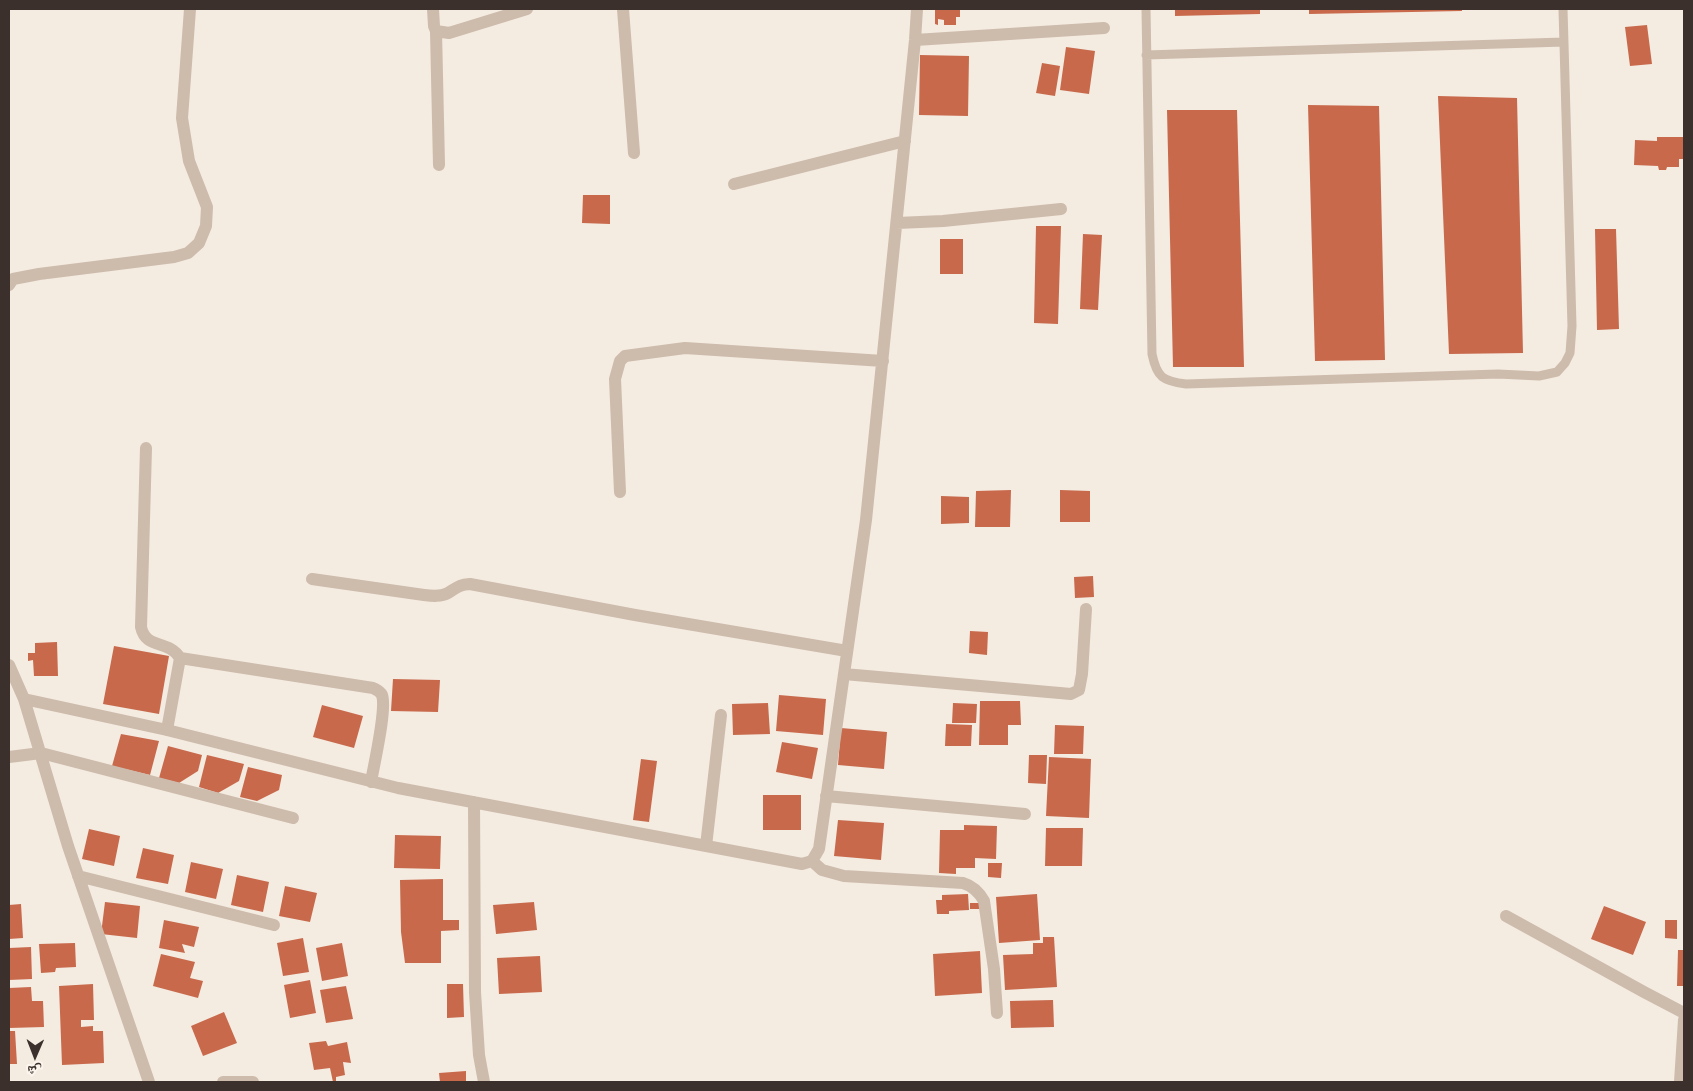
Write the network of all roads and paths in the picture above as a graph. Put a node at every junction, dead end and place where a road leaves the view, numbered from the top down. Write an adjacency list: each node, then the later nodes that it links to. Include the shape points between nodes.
1 (190, 9): 19 (street, via 182,118 190,161 207,207 206,226 199,243 188,253 174,257 40,274 13,279)
2 (433, 9): 9 (street)
3 (528, 9): 9 (street, via 449,33)
4 (623, 9): 14 (street)
5 (917, 9): 10 (street)
6 (1146, 9): 12 (lane)
7 (1563, 9): 11 (lane)
8 (1104, 28): 10 (street)
9 (436, 31): 15 (street)
10 (916, 40): 13 (street)
11 (1564, 42): 12 (lane); 12 (lane, via 1572,326 1570,353 1565,363 1557,372 1540,376 1498,374 1210,384 1166,381 1155,370 1152,354)
12 (1146, 55)
13 (905, 141): 16 (street); 18 (street)
14 (634, 153)
15 (439, 165)
16 (734, 184)
17 (1061, 209): 18 (street)
18 (897, 223): 20 (street)
19 (9, 285)
20 (883, 361): 22 (street, via 684,348 625,356 620,361 615,379); 25 (street, via 866,520)
21 (146, 448): 26 (street, via 141,627 143,635 150,641 174,650)
22 (620, 492)
23 (312, 579): 25 (street, via 438,596 460,584 470,584)
24 (1086, 609): 28 (street, via 1082,674 1079,690 1071,694)
25 (847, 651): 28 (street)
26 (180, 658): 31 (street); 34 (street, via 380,691 383,710)
27 (9, 665): 29 (street)
28 (844, 674): 35 (street)
29 (24, 699): 31 (street); 32 (street)
30 (721, 715): 39 (street)
31 (166, 730): 34 (street)
32 (41, 753): 33 (street); 38 (street); 41 (street)
33 (9, 757)
34 (371, 782): 36 (street)
35 (826, 796): 37 (street); 40 (street, via 819,849)
36 (474, 802): 39 (street); 50 (street, via 475,992)
37 (1025, 814)
38 (293, 818)
39 (706, 846): 40 (street, via 802,864)
40 (812, 861): 44 (street, via 822,870 844,876 963,883 980,893 994,969)
41 (78, 876): 43 (street); 47 (street)
42 (1506, 916): 45 (street)
43 (274, 925)
44 (997, 1013)
45 (1684, 1013)
46 (1684, 1020): 51 (street)
47 (149, 1082)
48 (223, 1082): 49 (street)
49 (253, 1082)
50 (484, 1082)
51 (1680, 1082)

